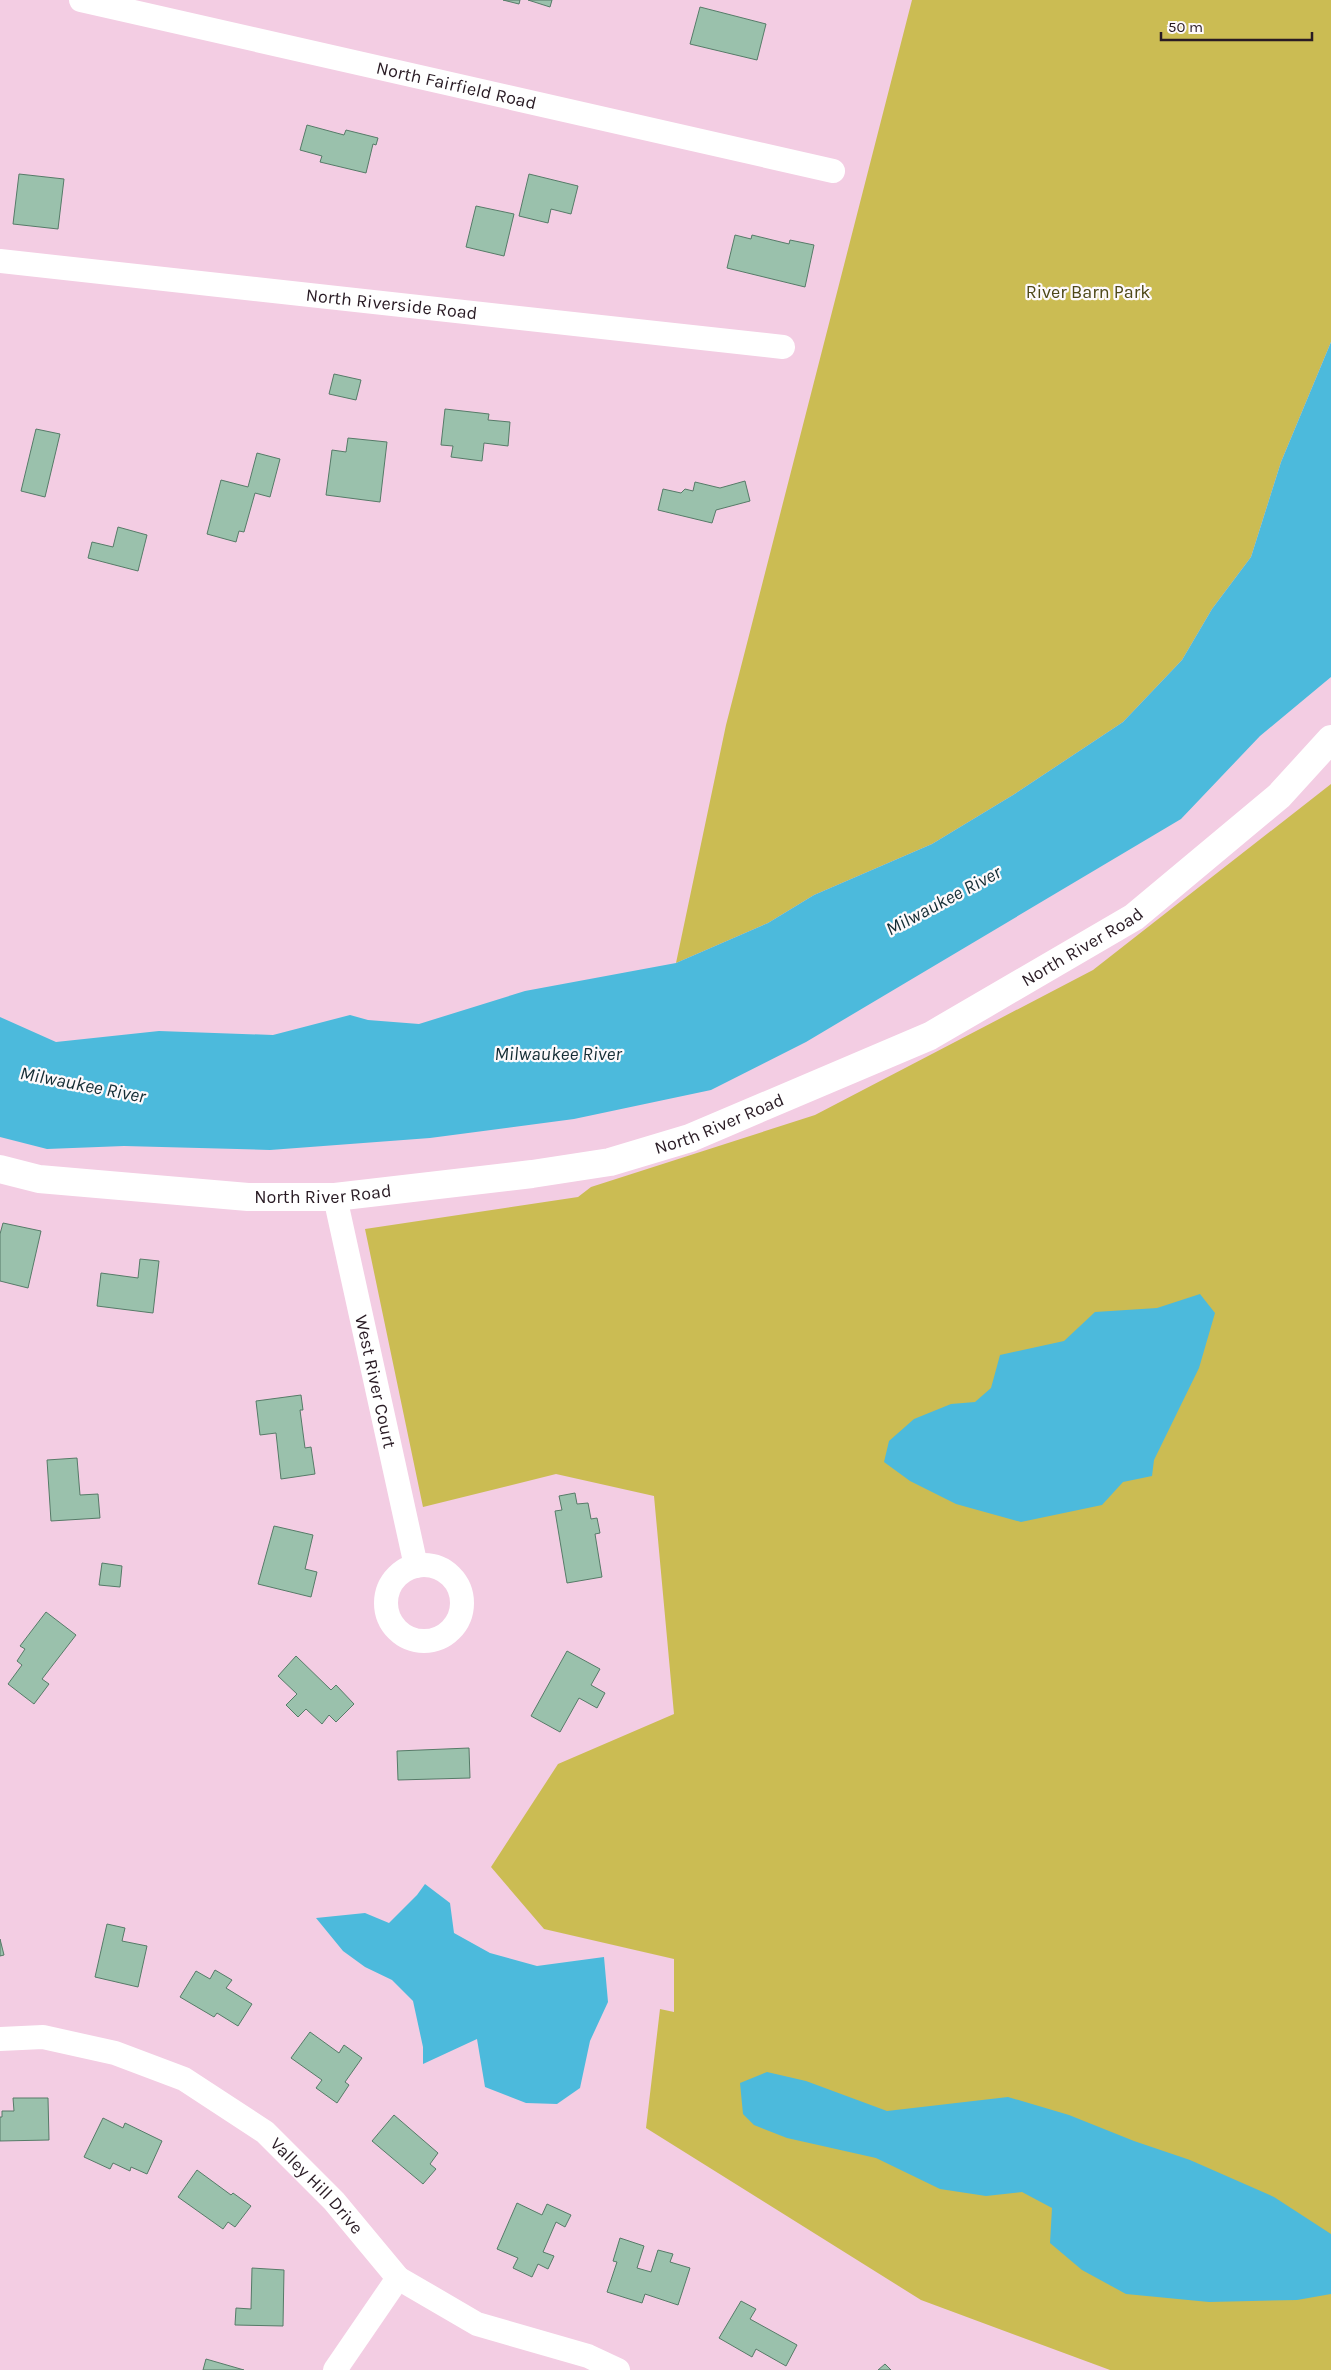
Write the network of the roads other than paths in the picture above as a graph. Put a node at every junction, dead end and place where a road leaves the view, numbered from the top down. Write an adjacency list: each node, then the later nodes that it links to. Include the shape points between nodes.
1 (81, 0): 2 (street, North Fairfield Road)
2 (832, 171)
3 (0, 261): 4 (street, North Riverside Road)
4 (783, 347)
5 (1331, 740): 7 (street, North River Road, via 1279,796 1134,917 930,1036 690,1138 610,1162)
6 (0, 1169): 7 (street, North River Road, via 39,1179 248,1197)
7 (335, 1197): 8 (street, West River Court)
8 (416, 1566)
9 (0, 2040): 10 (street, Valley Hill Drive, via 43,2037 115,2053 184,2079 265,2132 334,2201)
10 (398, 2278): 11 (street); 12 (street, Valley Hill Drive, via 477,2324 588,2356)
11 (335, 2370)
12 (618, 2370)

